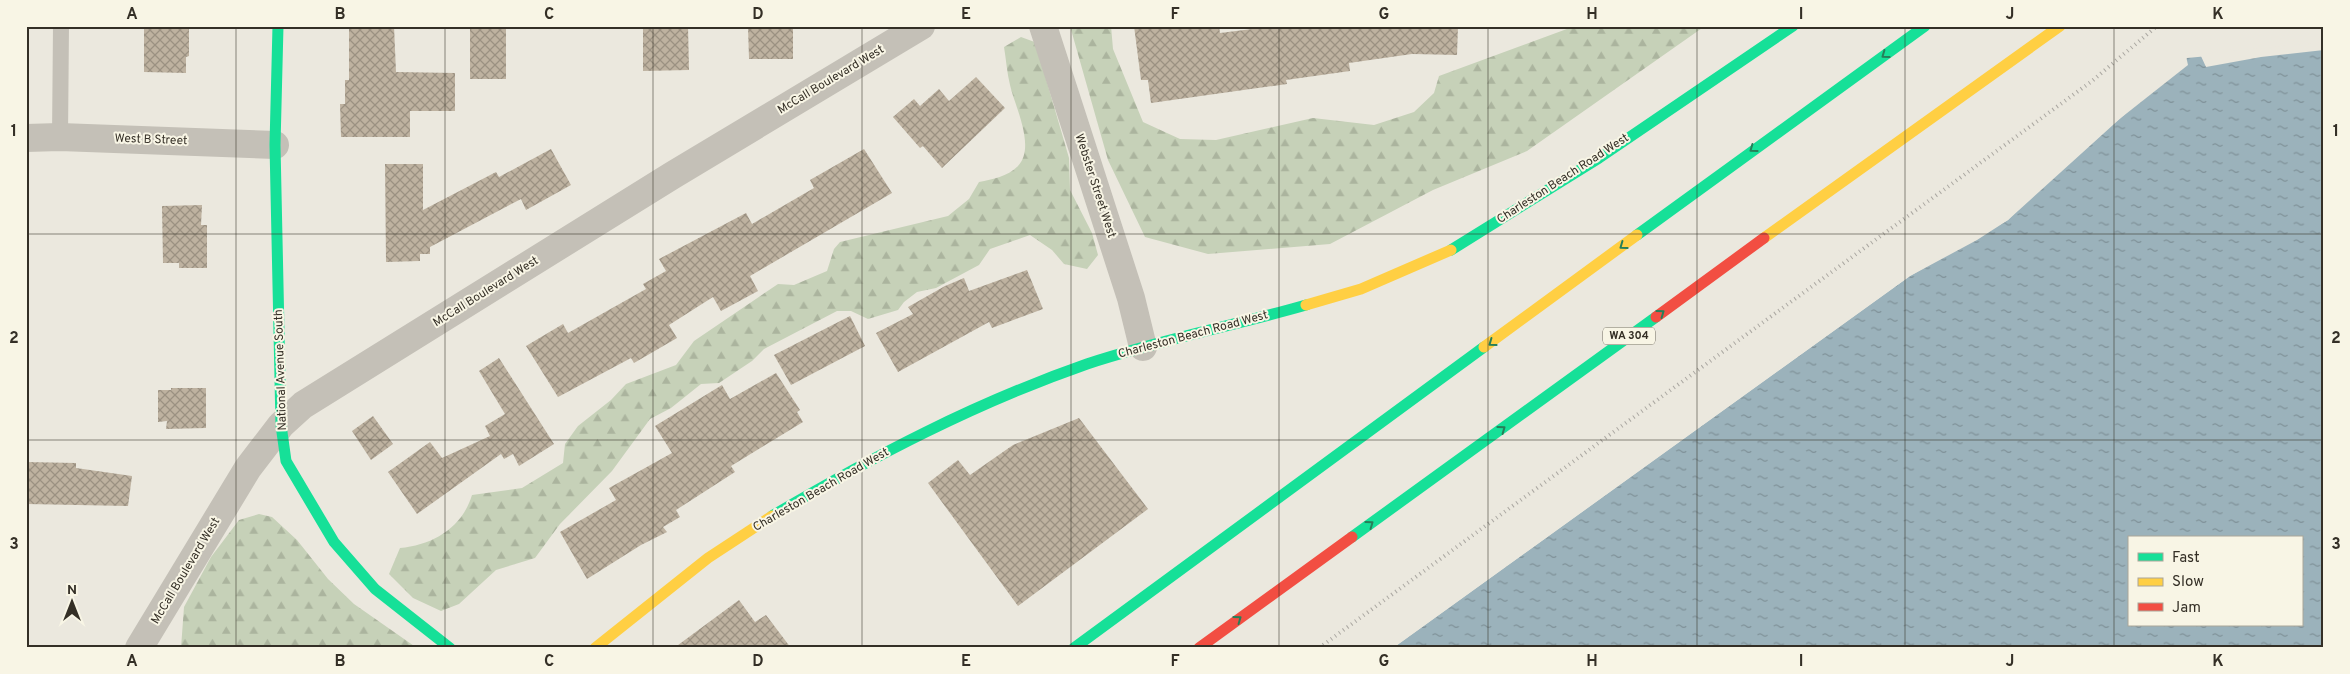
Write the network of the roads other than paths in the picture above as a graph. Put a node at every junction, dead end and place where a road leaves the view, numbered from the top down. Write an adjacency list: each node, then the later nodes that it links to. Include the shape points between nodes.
1 (61, 26): 8 (lane)
2 (278, 26): 10 (main road, National Avenue South)
3 (921, 26): 12 (street, McCall Boulevard West, via 673,175 303,405)
4 (1044, 26): 11 (street, Webster Street West, via 1131,298)
5 (1793, 26): 11 (main road, Charleston Beach Road West, via 1599,158 1448,252 1361,289)
6 (1925, 26): 16 (main road, one-way to 16)
7 (2060, 26): 17 (main road, WA 304, one-way to 7)
8 (60, 137): 9 (street, West B Street); 10 (street, West B Street)
9 (26, 138)
10 (275, 145): 12 (main road, National Avenue South)
11 (1143, 347): 15 (main road, Charleston Beach Road West, via 1088,364 982,405 861,464 708,558)
12 (281, 426): 13 (street, McCall Boulevard West, via 248,468); 14 (main road, National Avenue South, via 286,461 334,542 375,589)
13 (139, 648)
14 (450, 648)
15 (595, 648)
16 (1074, 648)
17 (1199, 648)

